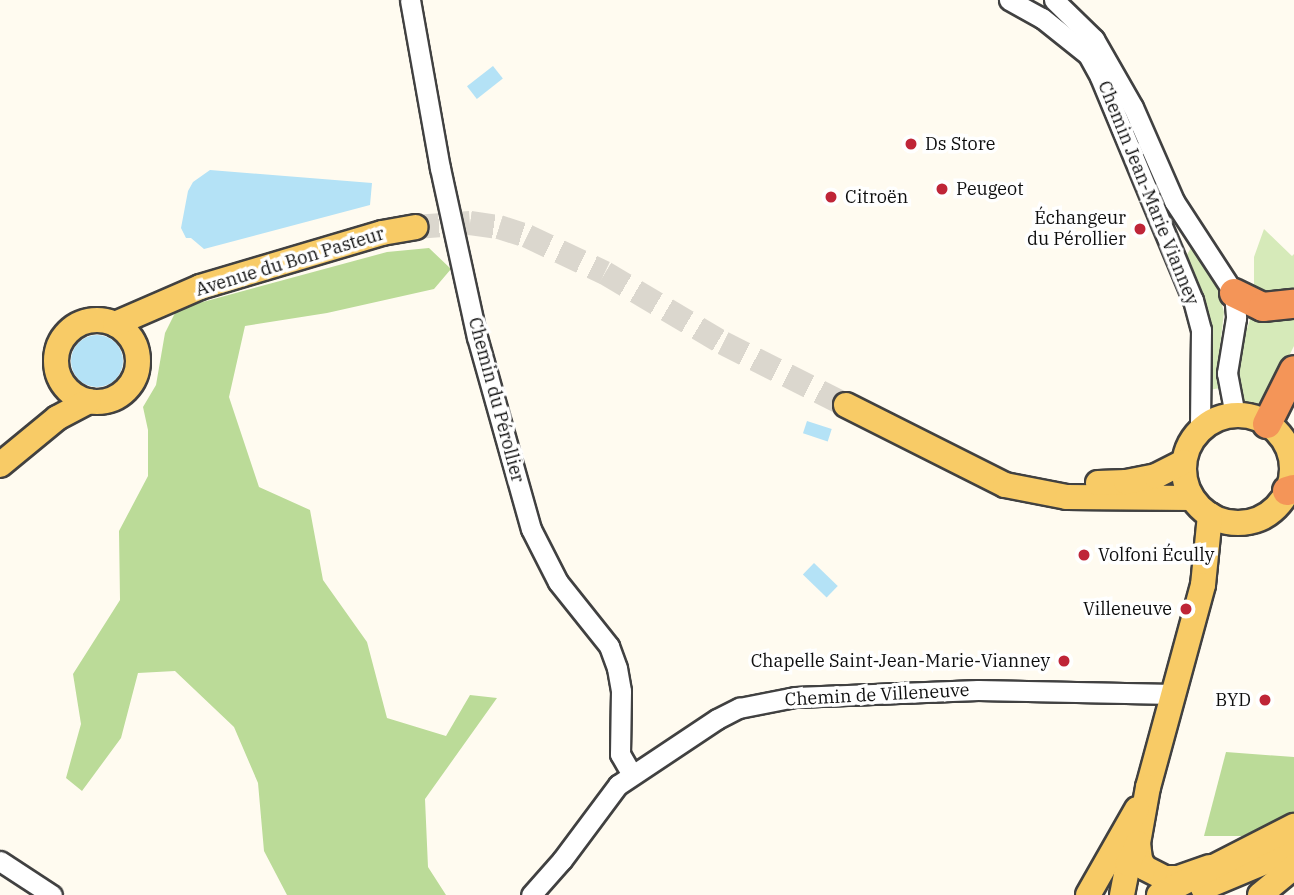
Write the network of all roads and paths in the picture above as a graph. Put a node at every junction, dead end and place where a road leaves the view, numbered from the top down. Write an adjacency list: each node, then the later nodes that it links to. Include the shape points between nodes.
1 (410, 0): 26 (street, Chemin du Pérollier, via 477,337 531,529 558,582 609,646 621,691 620,754)
2 (1009, 0): 15 (street, Chemin Jean-Marie Vianney, via 1042,18 1088,55 1100,77 1193,300 1201,330)
3 (1054, 0): 5 (street, Chemin Jean-Marie Vianney, via 1094,39 1133,107 1174,201)
4 (415, 227): 6 (main road, Avenue du Bon Pasteur, via 200,287)
5 (1234, 293): 7 (highway, via 1263,307); 14 (street, via 1236,318 1227,373)
6 (166, 302): 8 (main road, Avenue du Bon Pasteur); 9 (main road)
7 (1294, 304)
8 (115, 324): 9 (main road); 11 (main road, Avenue du Bon Pasteur, via 87,322 68,333 57,355)
9 (135, 346): 12 (main road, via 138,369 127,389 109,401)
10 (1294, 370): 16 (highway)
11 (61, 380): 12 (main road); 18 (main road, Avenue du Bon Pasteur, via 49,404)
12 (89, 401): 20 (main road, via 57,418)
13 (846, 404): 17 (main road)
14 (1235, 415): 15 (main road, via 1212,421); 16 (main road)
15 (1200, 430): 19 (main road)
16 (1279, 430): 21 (main road, via 1291,458)
17 (928, 444): 19 (main road, via 1064,482 1126,482 1156,476); 22 (main road, via 1006,485 1037,493)
18 (0, 451)
19 (1184, 462): 22 (main road, via 1186,485)
20 (0, 465)
21 (1291, 490): 23 (main road, via 1265,516)
22 (1201, 507): 23 (main road); 24 (main road)
23 (1233, 523): 24 (main road)
24 (1203, 585): 25 (main road)
25 (1174, 694): 26 (street, Chemin de Villeneuve, via 978,690 766,701 717,719); 27 (main road)
26 (632, 775): 35 (street, Chemin de Villeneuve, via 618,785)
27 (1148, 787): 29 (main road); 36 (main road)
28 (1294, 825): 32 (main road)
29 (1138, 843): 32 (main road, via 1144,868 1165,878); 37 (main road)
30 (1294, 850): 39 (main road)
31 (0, 861): 34 (street)
32 (1210, 867): 38 (main road)
33 (1294, 867): 40 (main road)
34 (52, 895)
35 (531, 895)
36 (1088, 895)
37 (1122, 895)
38 (1159, 895)
39 (1187, 895)
40 (1261, 895)

